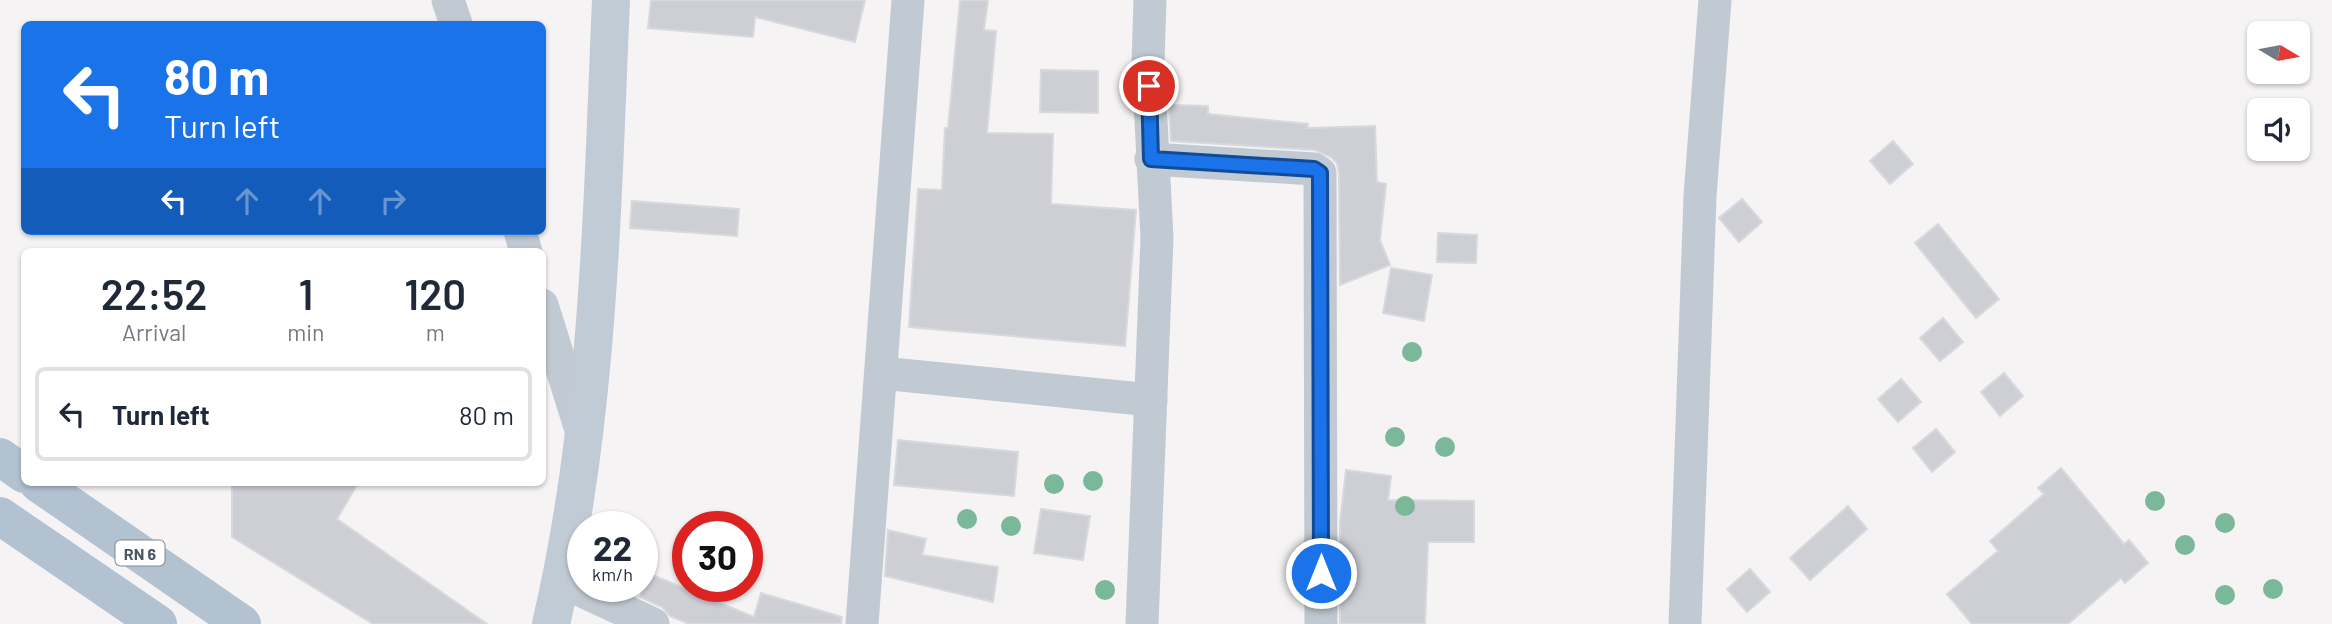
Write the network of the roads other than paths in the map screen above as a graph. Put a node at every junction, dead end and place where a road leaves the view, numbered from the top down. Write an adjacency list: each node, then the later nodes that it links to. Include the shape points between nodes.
1 (448, 0): 6 (street)
2 (611, 0): 11 (street, via 599,260)
3 (908, 0): 9 (street)
4 (1150, 0): 7 (street)
5 (1715, 0): 24 (street, via 1700,196)
6 (455, 21)
7 (1151, 159): 10 (street, via 1157,238); 23 (street, via 1320,173)
8 (546, 317): 11 (street)
9 (881, 373): 10 (street); 21 (street)
10 (1151, 400): 22 (street)
11 (584, 438): 16 (street)
12 (0, 457): 13 (main road)
13 (21, 472)
14 (42, 486): 18 (main road, RN 6)
15 (0, 516): 17 (main road, RN 6)
16 (561, 581): 19 (street); 20 (street)
17 (158, 624)
18 (242, 624)
19 (551, 624)
20 (653, 624)
21 (862, 624)
22 (1142, 624)
23 (1321, 624)
24 (1685, 624)

